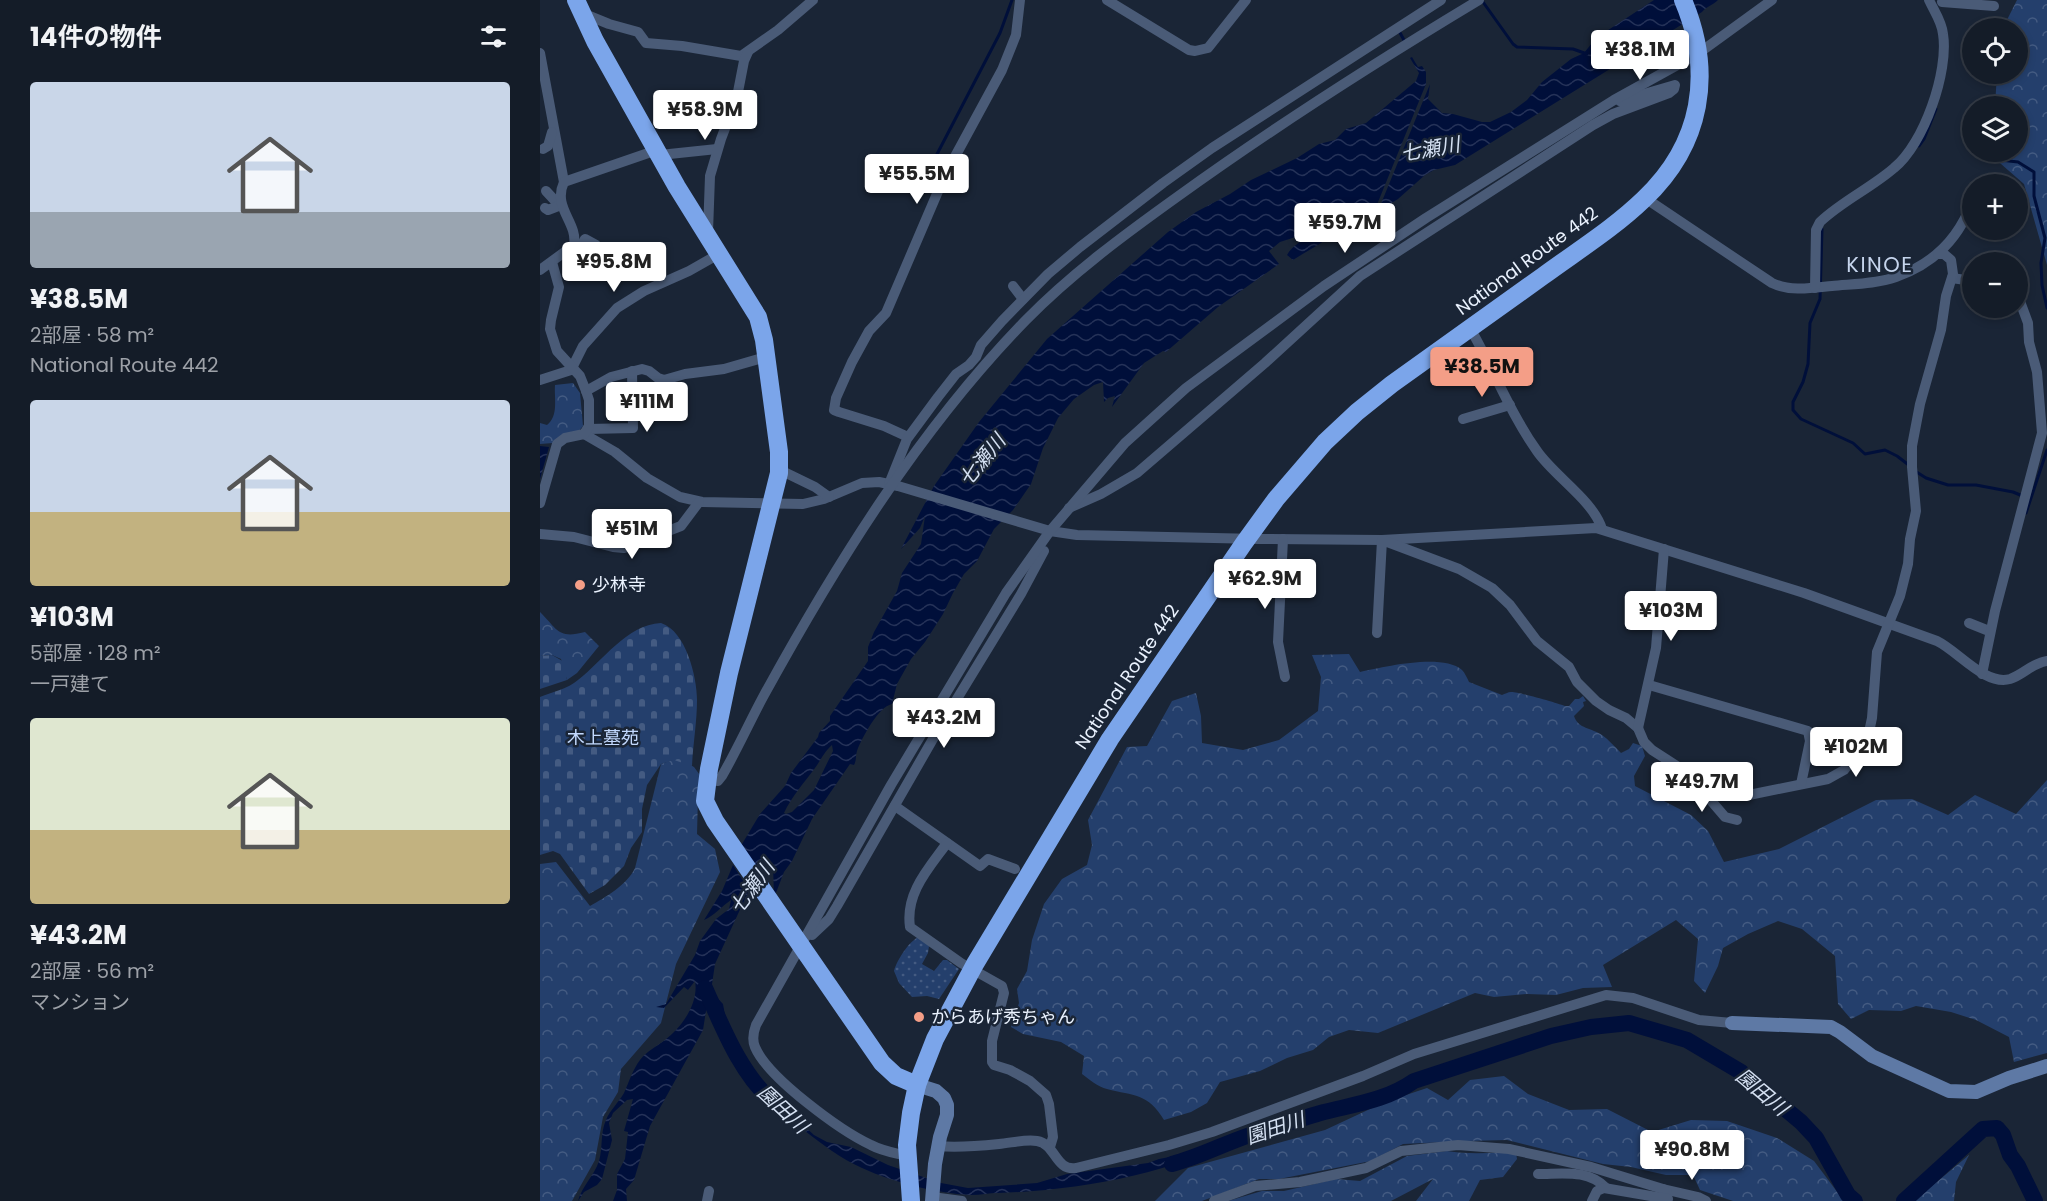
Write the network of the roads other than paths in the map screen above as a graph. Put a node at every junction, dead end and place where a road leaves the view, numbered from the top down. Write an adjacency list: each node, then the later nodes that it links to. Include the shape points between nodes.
1 (813, 0): 15 (street)
2 (1020, 0): 51 (street, via 1016,35 1002,70 945,175 887,309 866,336 835,402 834,410 838,412)
3 (1107, 0): 4 (street, via 1195,51 1210,46)
4 (1246, 0)
5 (1441, 0): 40 (street, via 1263,114 1164,183 1080,247)
6 (1479, 0): 53 (street, via 1295,115 1096,258 994,354)
7 (1683, 0): 14 (highway, National Route 442)
8 (1772, 0): 14 (street)
9 (1929, 0): 13 (street)
10 (1943, 1): 12 (street); 13 (street)
11 (578, 6): 15 (street, via 609,24 638,32 648,44 687,46 738,56); 22 (highway)
12 (1994, 6)
13 (1934, 11): 39 (street, via 1944,39 1929,116 1897,166 1817,227)
14 (1698, 46): 17 (street); 25 (highway, National Route 442, via 1700,91 1687,140 1666,175)
15 (748, 52): 21 (street, via 737,97)
16 (540, 56): 18 (street)
17 (1614, 100): 58 (street, via 1375,251 1242,345 1144,425); 58 (street, via 1676,87 1602,119 1369,269 1137,473)
18 (553, 130): 19 (street); 20 (street, via 548,146); 23 (street)
19 (540, 134)
20 (543, 149)
21 (717, 149): 22 (street); 29 (street, via 708,187)
22 (659, 153): 23 (street); 29 (highway)
23 (564, 182): 26 (street)
24 (546, 192): 26 (street)
25 (1645, 198): 39 (street, via 1773,283); 42 (highway, National Route 442, via 1609,229)
26 (560, 205): 27 (street); 33 (street, via 575,239 573,247)
27 (545, 208)
28 (1962, 226): 32 (street)
29 (709, 239): 31 (highway)
30 (601, 252): 33 (street, via 585,239 570,256)
31 (719, 254): 43 (highway, via 758,317); 44 (street, via 617,308 583,346)
32 (1938, 254): 36 (street, via 1952,261); 39 (street, via 1893,278)
33 (562, 255): 34 (street)
34 (552, 262): 35 (street); 44 (street, via 559,287 550,329 557,351)
35 (540, 270)
36 (1952, 278): 37 (street); 66 (street, via 1918,414 1912,456 1915,516 1905,578)
37 (1962, 280)
38 (1013, 286): 40 (street)
39 (1815, 288)
40 (1023, 299): 51 (street, via 983,342 971,363 956,374)
41 (2026, 318): 68 (street, via 2037,372 2042,433)
42 (1470, 328): 48 (street); 62 (highway, National Route 442, via 1392,384 1335,432 1294,477)
43 (766, 357): 45 (street, via 666,380 646,369); 52 (highway)
44 (573, 368): 46 (street); 47 (street)
45 (632, 371): 47 (street); 50 (street, via 633,428)
46 (540, 380)
47 (586, 391): 50 (street)
48 (1510, 405): 49 (street); 60 (street, via 1538,453 1587,505)
49 (1463, 418)
50 (586, 432): 55 (street, via 647,478 680,497); 56 (street, via 557,444)
51 (908, 437): 53 (street)
52 (780, 470): 54 (street); 57 (highway)
53 (893, 485): 54 (street, via 862,483); 59 (street); 76 (street, via 806,621 722,776 718,781)
54 (829, 497): 57 (street, via 803,504)
55 (699, 502): 57 (street); 61 (street, via 681,526 624,548)
56 (540, 503)
57 (774, 503): 76 (highway, via 729,673)
58 (1068, 509): 59 (street)
59 (1046, 529): 62 (street, via 1077,535); 78 (street, via 1042,555 1021,594); 82 (street, via 891,786)
60 (1602, 529): 64 (street); 65 (street)
61 (540, 534)
62 (1247, 539): 63 (street); 83 (highway, National Route 442, via 1110,739)
63 (1283, 539): 64 (street); 72 (street, via 1278,642)
64 (1382, 540): 69 (street); 74 (street, via 1483,581 1510,605 1535,638 1569,667 1577,682 1596,701)
65 (1664, 549): 66 (street); 73 (street)
66 (1888, 623): 71 (street, via 1946,645); 77 (street, via 1876,659 1872,718 1863,747 1835,776)
67 (1969, 623): 68 (street)
68 (1989, 631): 71 (street)
69 (1377, 633)
70 (2047, 661): 71 (street, via 2008,679)
71 (1982, 674)
72 (1285, 677)
73 (1649, 685): 74 (street); 77 (street, via 1808,731 1810,741)
74 (1638, 728): 75 (street, via 1652,750)
75 (1688, 773): 77 (street, via 1714,790 1734,796); 79 (street, via 1725,817)
76 (707, 780): 82 (highway, via 705,801 715,821)
77 (1801, 784)
78 (895, 806): 80 (street); 82 (street, via 829,919)
79 (1737, 820)
80 (947, 843): 81 (street, via 980,866 991,860); 83 (street, via 916,889 910,907 910,927)
81 (1015, 869)
82 (802, 946): 86 (highway, via 885,1067); 89 (street, via 756,1025 754,1047 774,1075 839,1125 874,1147)
83 (971, 970): 86 (highway, National Route 442, via 934,1039); 88 (street, via 1002,986 992,1062 1030,1081 1046,1095 1053,1137)
84 (1732, 1023): 85 (street, via 1831,1027 1872,1056 1948,1091 1976,1092); 88 (street, via 1699,1020 1633,998 1606,995 1414,1054 1321,1092 1170,1145 1072,1169 1063,1166)
85 (2047, 1066)
86 (917, 1085): 87 (street, via 936,1091 946,1101 947,1115); 89 (highway, National Route 442)
87 (938, 1146): 88 (street, via 971,1147 1032,1140); 94 (street)
88 (1050, 1148)
89 (907, 1159): 92 (highway, National Route 442)
90 (1538, 1174): 91 (street, via 1586,1175)
91 (1606, 1188): 93 (street); 97 (street, via 1597,1191)
92 (910, 1195)
93 (1666, 1196): 96 (street, via 1591,1167 1509,1149 1458,1145 1401,1151 1366,1168 1300,1182 1255,1186); 98 (street)
94 (932, 1199): 95 (street)
95 (962, 1201)
96 (1214, 1201)
97 (1592, 1201)
98 (1706, 1201)

